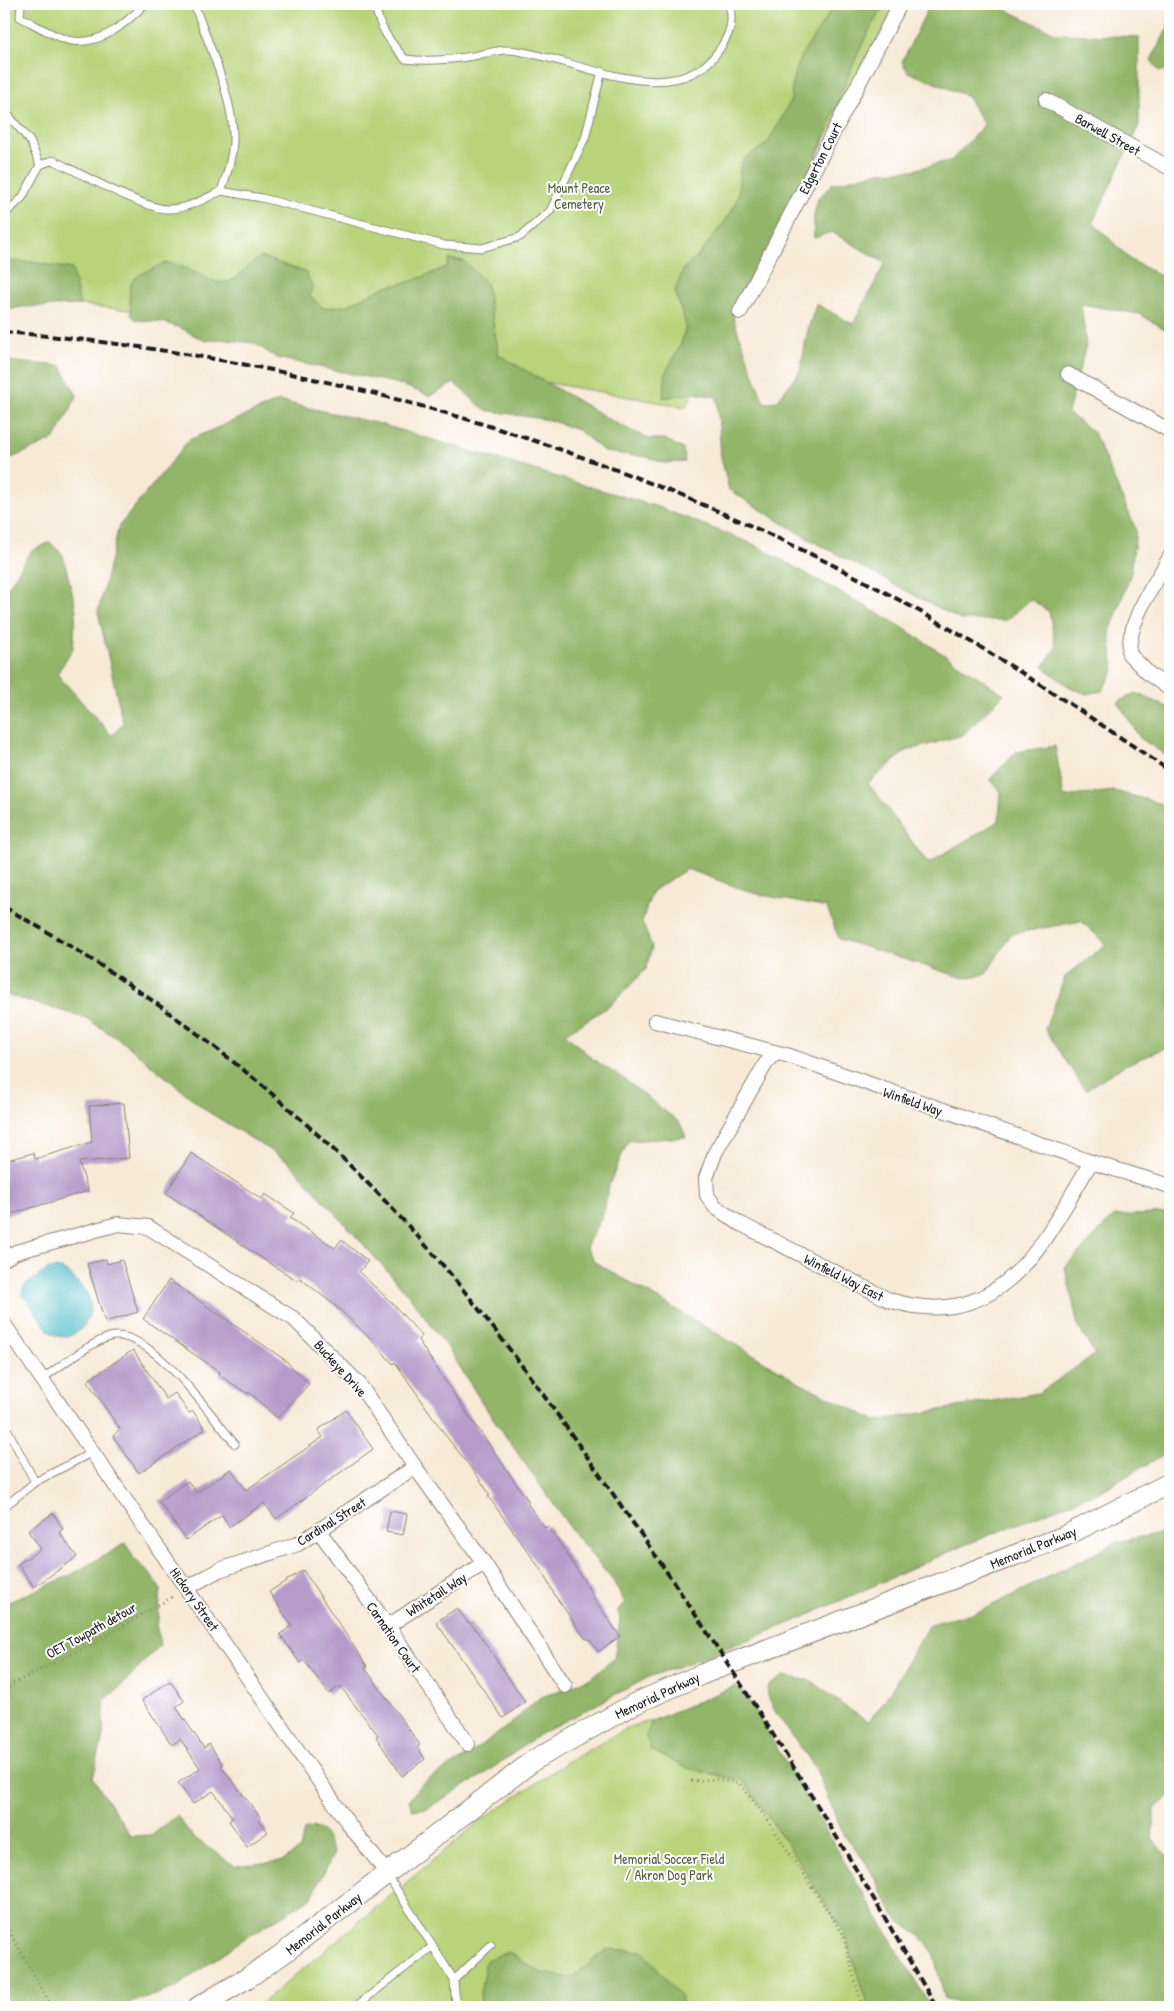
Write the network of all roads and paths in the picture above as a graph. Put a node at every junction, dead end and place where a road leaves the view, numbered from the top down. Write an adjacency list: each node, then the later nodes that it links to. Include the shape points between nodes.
1 (21, 4): 2 (lane, via 20,17 71,41 98,40)
2 (145, 4)
3 (194, 4): 12 (lane, via 229,103 233,141 230,165)
4 (375, 4): 7 (lane, via 388,40 405,59 433,62 508,50)
5 (730, 4): 7 (lane, via 730,34 714,58 694,75 663,82)
6 (900, 4): 14 (street, Edgerton Court)
7 (602, 71): 12 (lane, via 585,138 550,212 520,237 482,248 444,245 262,198)
8 (1046, 100): 11 (street, Barwell Street)
9 (4, 110): 10 (lane, via 30,140)
10 (40, 164): 12 (lane, via 53,160 143,202 166,209 196,204); 13 (lane, via 22,198)
11 (1170, 168)
12 (221, 191)
13 (4, 215)
14 (740, 312)
15 (1068, 374): 16 (street)
16 (1170, 431)
17 (1170, 557): 18 (street, via 1129,636 1129,654)
18 (1170, 689)
19 (655, 1022): 20 (street, Winfield Way)
20 (776, 1053): 21 (street, Winfield Way); 21 (street, Winfield Way East, via 766,1063 715,1153 706,1178 707,1195 715,1207 739,1223 889,1300 932,1308 977,1299 1003,1287 1047,1236)
21 (1090, 1162): 22 (street, Winfield Way)
22 (1170, 1186)
23 (4, 1259): 29 (street, Buckeye Drive, via 16,1252 118,1224 148,1227 294,1319 359,1384)
24 (4, 1324): 25 (street, Hickory Street)
25 (42, 1379): 27 (lane, via 94,1344 115,1336 138,1341 165,1360); 28 (street, Hickory Street)
26 (4, 1423): 30 (lane)
27 (235, 1444)
28 (93, 1452): 30 (lane); 35 (street, Hickory Street)
29 (415, 1467): 33 (street, Cardinal Street); 34 (street, Buckeye Drive)
30 (35, 1482): 32 (lane)
31 (1170, 1483): 41 (main road, Memorial Parkway, via 1065,1536 700,1675 634,1704 534,1760)
32 (4, 1507)
33 (319, 1531): 35 (street, Cardinal Street, via 298,1544 219,1570); 36 (street, Carnation Court)
34 (484, 1563): 36 (street, Whitetail Way); 37 (street, Buckeye Drive)
35 (187, 1588): 38 (path, OET Towpath detour, via 90,1645); 41 (street, Hickory Street, via 350,1826)
36 (388, 1626): 39 (street, Carnation Court)
37 (565, 1686)
38 (4, 1688)
39 (468, 1744)
40 (691, 1781): 50 (path, via 716,1779 740,1784 767,1819 842,1934)
41 (387, 1873): 44 (lane); 47 (main road, Memorial Parkway, via 250,1977)
42 (4, 1922): 46 (path)
43 (491, 1945): 45 (lane)
44 (433, 1946): 45 (lane); 48 (lane)
45 (454, 1980): 49 (lane)
46 (52, 2007)
47 (198, 2007)
48 (356, 2007)
49 (456, 2007)
50 (862, 2007)

